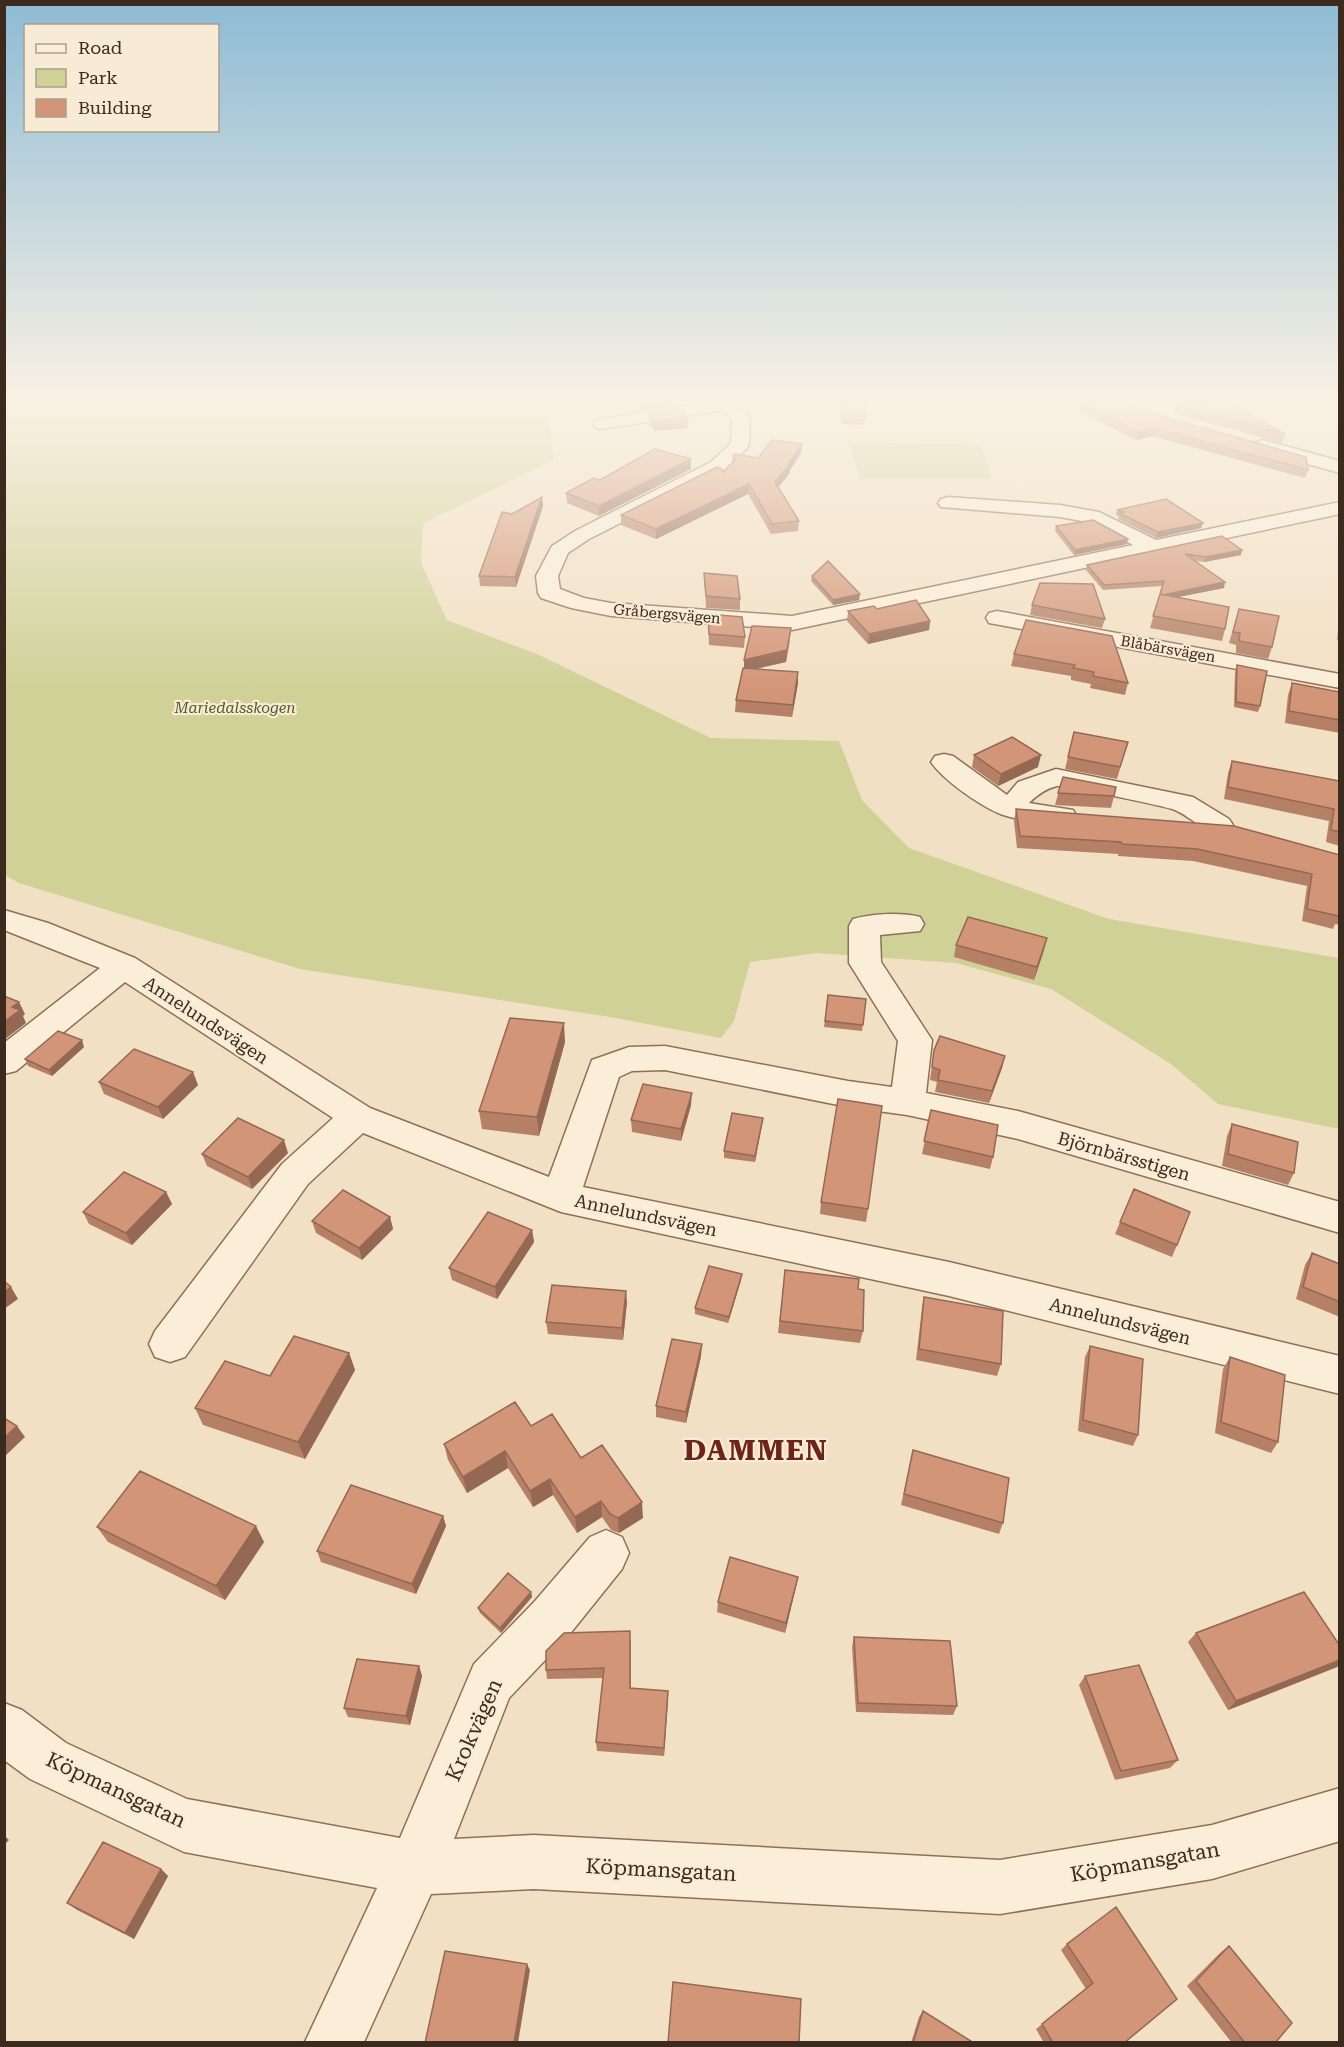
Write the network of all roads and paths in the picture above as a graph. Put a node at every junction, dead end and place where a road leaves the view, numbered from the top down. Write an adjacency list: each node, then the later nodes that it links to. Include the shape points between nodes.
1 (654, 499): 4 (street, Gråbergsvägen, via 559,550 547,576 549,593 573,604 792,623)
2 (948, 503): 4 (street, via 1060,511 1099,518)
3 (1340, 508): 4 (street, Gråbergsvägen)
4 (1152, 547)
5 (997, 618): 6 (street, Blåbärsvägen)
6 (1340, 681)
7 (944, 762): 8 (street)
8 (1009, 808): 9 (street); 10 (street, via 1028,788 1056,777 1184,803 1229,828)
9 (1094, 818)
10 (1150, 822)
11 (4, 920): 13 (street, Annelundsvägen)
12 (909, 924): 15 (street, via 864,926 865,963 915,1040)
13 (124, 966): 14 (street); 16 (street, Annelundsvägen)
14 (4, 1062)
15 (907, 1102): 17 (street, Björnbärsstigen, via 664,1058 629,1059 604,1069); 18 (street, Björnbärsstigen, via 1018,1125)
16 (358, 1117): 17 (street, Annelundsvägen); 19 (street, via 295,1174)
17 (561, 1197): 20 (street, Annelundsvägen, via 949,1279)
18 (1340, 1218)
19 (170, 1344)
20 (1340, 1375)
21 (606, 1553): 24 (street, Krokvägen, via 552,1618 491,1681)
22 (4, 1728): 24 (street, Köpmansgatan, via 48,1761 184,1825)
23 (1340, 1814): 24 (street, Köpmansgatan, via 1212,1852 1000,1887 534,1862)
24 (415, 1868): 25 (street, Krokvägen)
25 (334, 2043)

